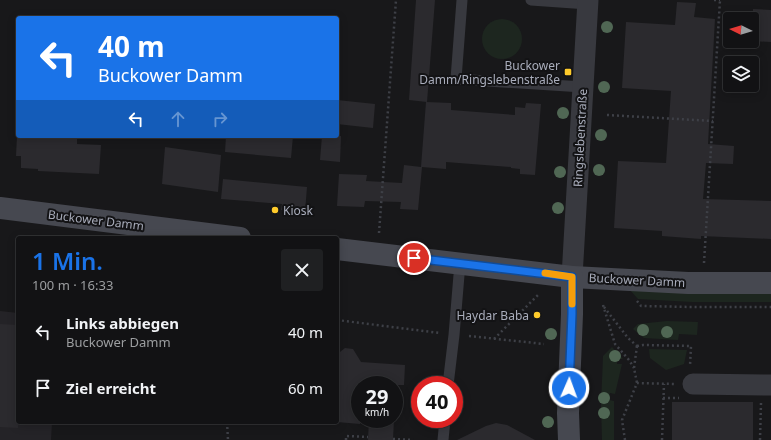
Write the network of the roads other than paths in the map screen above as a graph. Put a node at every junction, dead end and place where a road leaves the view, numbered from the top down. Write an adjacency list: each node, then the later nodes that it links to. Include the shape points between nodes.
1 (462, 0): 4 (lane, via 456,78)
2 (531, 0): 3 (lane)
3 (588, 2): 4 (street, Ringslebenstraße)
4 (583, 87): 9 (street, Ringslebenstraße)
5 (0, 208): 6 (main road, Buckower Damm)
6 (224, 236)
7 (339, 249): 8 (main road, Buckower Damm)
8 (460, 264): 9 (main road, Buckower Damm); 11 (lane)
9 (572, 277): 10 (main road, Buckower Damm, via 688,284); 16 (main road)
10 (771, 283)
11 (449, 376)
12 (692, 384): 13 (street)
13 (766, 385)
14 (444, 428): 15 (lane)
15 (442, 440)
16 (568, 440)

